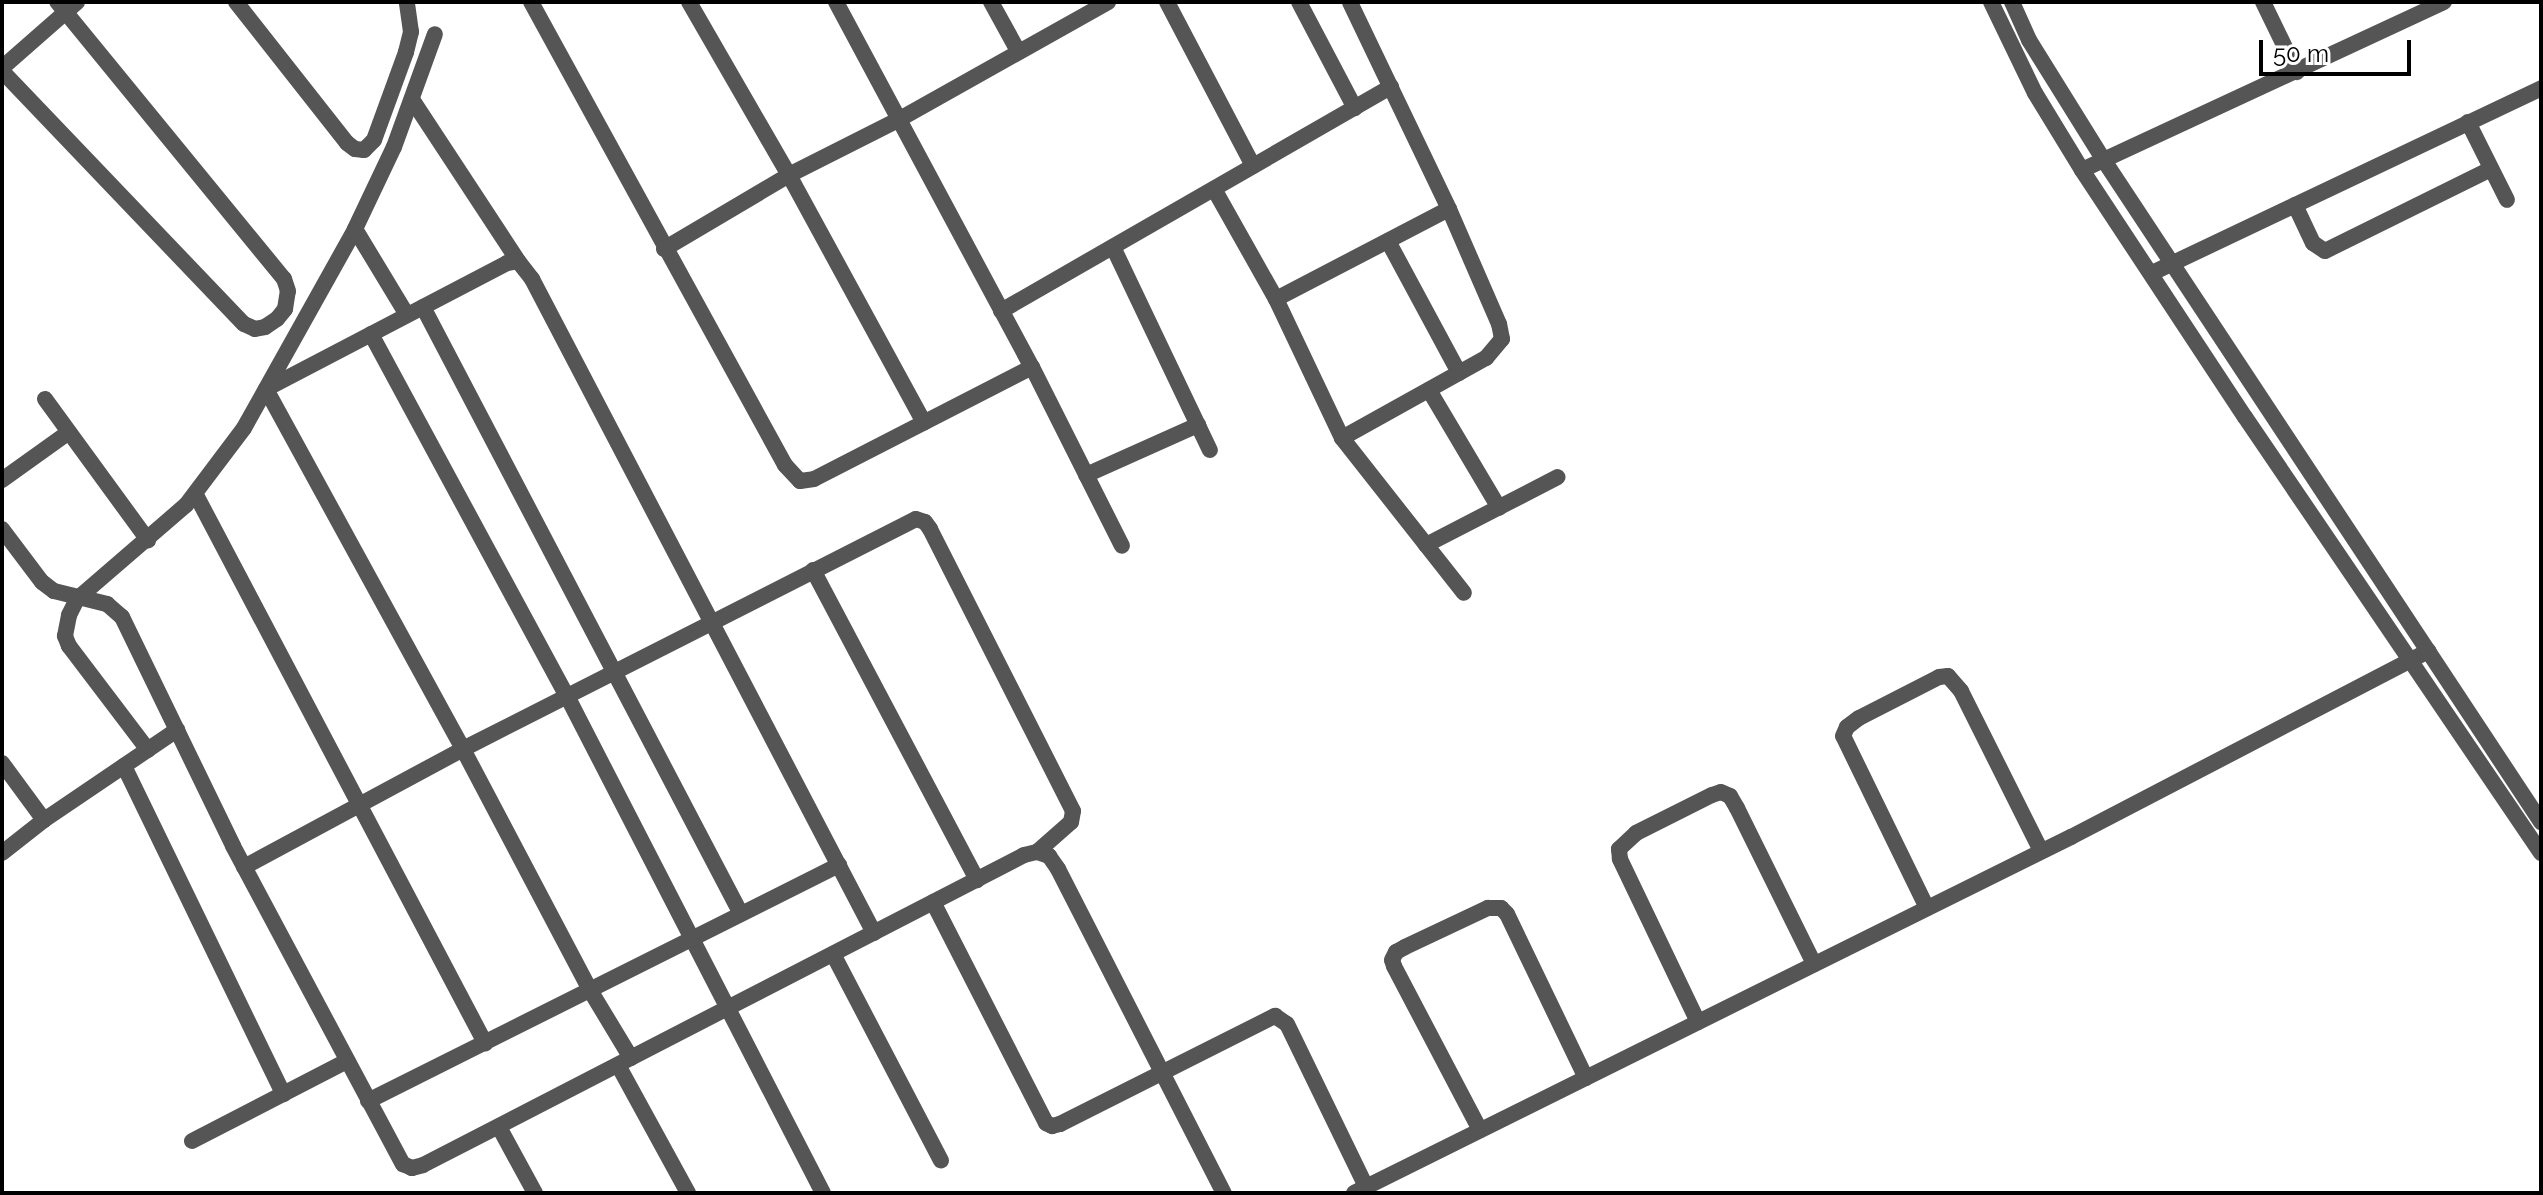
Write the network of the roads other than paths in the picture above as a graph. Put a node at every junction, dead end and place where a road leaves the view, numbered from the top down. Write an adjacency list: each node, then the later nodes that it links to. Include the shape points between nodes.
1 (236, 2): 2 (street, via 347,143 364,150 374,140 406,52 411,32)
2 (407, 2)
3 (531, 2): 39 (street)
4 (689, 2): 31 (street)
5 (836, 2): 25 (street)
6 (991, 2): 18 (street)
7 (1108, 2): 18 (street)
8 (1167, 2): 28 (street)
9 (1299, 2): 24 (street)
10 (1350, 2): 21 (street)
11 (1991, 2): 30 (street, via 2028,82)
12 (2012, 2): 27 (street, via 2029,40)
13 (2263, 2): 20 (street)
14 (2444, 2): 16 (street)
15 (66, 5): 19 (street); 19 (street, via 284,279 285,309 277,319 255,329 244,324)
16 (2419, 7): 20 (street)
17 (435, 34): 23 (street)
18 (1018, 51): 25 (street)
19 (2, 69)
20 (2297, 72): 27 (street)
21 (1391, 87): 24 (street); 35 (street)
22 (2541, 88): 26 (street)
23 (413, 101): 36 (street); 40 (street)
24 (1355, 108): 28 (street)
25 (898, 120): 31 (street); 45 (street)
26 (2468, 122): 29 (street); 34 (street)
27 (2103, 159): 30 (street); 41 (street)
28 (1253, 166): 32 (street)
29 (2491, 169): 33 (street); 34 (street, via 2325,251 2313,243)
30 (2082, 170): 42 (street)
31 (789, 175): 39 (street); 53 (street)
32 (1214, 189): 38 (street); 43 (street)
33 (2507, 200)
34 (2295, 205): 41 (street)
35 (1449, 209): 37 (street); 49 (street, via 1502,339 1486,358)
36 (355, 229): 46 (street); 50 (street)
37 (1388, 241): 43 (street); 49 (street)
38 (1113, 247): 45 (street); 54 (street)
39 (664, 249): 53 (street, via 785,465 800,481 814,479)
40 (518, 261): 44 (street); 70 (street)
41 (2171, 263): 42 (street); 71 (street)
42 (2152, 273): 72 (street)
43 (1276, 299): 56 (street)
44 (423, 307): 46 (street); 73 (street)
45 (1001, 311): 48 (street)
46 (407, 315): 47 (street)
47 (371, 334): 50 (street); 74 (street)
48 (1032, 367): 53 (street); 58 (street)
49 (1459, 373): 51 (street)
50 (266, 389): 61 (street); 76 (street)
51 (1429, 390): 56 (street); 62 (street)
52 (45, 399): 55 (street)
53 (924, 423)
54 (1198, 425): 57 (street); 58 (street)
55 (69, 432): 60 (street); 64 (street)
56 (1342, 438): 65 (street)
57 (1210, 450)
58 (1086, 475): 66 (street)
59 (1558, 477): 62 (street)
60 (2, 480)
61 (196, 495): 64 (street); 80 (street)
62 (1499, 508): 65 (street)
63 (2, 529): 69 (street, via 42,582)
64 (148, 540): 69 (street)
65 (1426, 545): 68 (street)
66 (1122, 546)
67 (813, 570): 70 (street); 84 (street, via 905,522 925,522 1073,811 1071,822); 89 (street)
68 (1464, 593)
69 (77, 599): 75 (street, via 107,604 122,617); 77 (street, via 65,627 69,646)
70 (713, 621): 73 (street); 87 (street)
71 (2428, 651): 72 (street); 82 (street)
72 (2409, 662): 83 (street); 86 (street)
73 (616, 671): 74 (street); 92 (street)
74 (567, 696): 76 (street); 94 (street)
75 (177, 730): 77 (street); 88 (street)
76 (463, 749): 80 (street); 97 (street)
77 (148, 750): 79 (street)
78 (2, 763): 81 (street)
79 (124, 766): 81 (street); 105 (street)
80 (359, 805): 88 (street); 100 (street)
81 (44, 820): 85 (street)
82 (2541, 822)
83 (2041, 851): 91 (street); 91 (street, via 1961,691 1948,676 1939,677 1859,718 1843,736)
84 (1037, 852): 89 (street); 103 (street, via 1049,856 1058,869)
85 (2, 853)
86 (2541, 853)
87 (839, 865): 92 (street); 93 (street)
88 (244, 867): 101 (street)
89 (977, 880): 90 (street)
90 (933, 902): 93 (street); 103 (street, via 1046,1123 1060,1124)
91 (1927, 908): 96 (street)
92 (741, 914): 94 (street)
93 (874, 933): 95 (street)
94 (693, 939): 97 (street); 98 (street)
95 (833, 954): 98 (street); 110 (street)
96 (1814, 964): 99 (street); 99 (street, via 1730,796 1712,795 1636,833 1619,849 1620,859)
97 (590, 990): 100 (street); 102 (street)
98 (729, 1008): 102 (street); 114 (street)
99 (1698, 1022): 104 (street)
100 (485, 1043): 106 (street)
101 (347, 1061): 105 (street); 106 (street)
102 (624, 1061): 107 (street); 113 (street)
103 (1161, 1071): 111 (street, via 1267,1018 1282,1018); 115 (street)
104 (1586, 1078): 108 (street); 108 (street, via 1501,908 1488,908 1405,947 1396,952 1394,966)
105 (283, 1094): 109 (street)
106 (368, 1101): 107 (street, via 396,1155 412,1168)
107 (499, 1127): 112 (street)
108 (1480, 1130): 111 (street)
109 (192, 1141)
110 (941, 1161)
111 (1360, 1190)
112 (535, 1193)
113 (688, 1193)
114 (823, 1193)
115 (1224, 1193)

